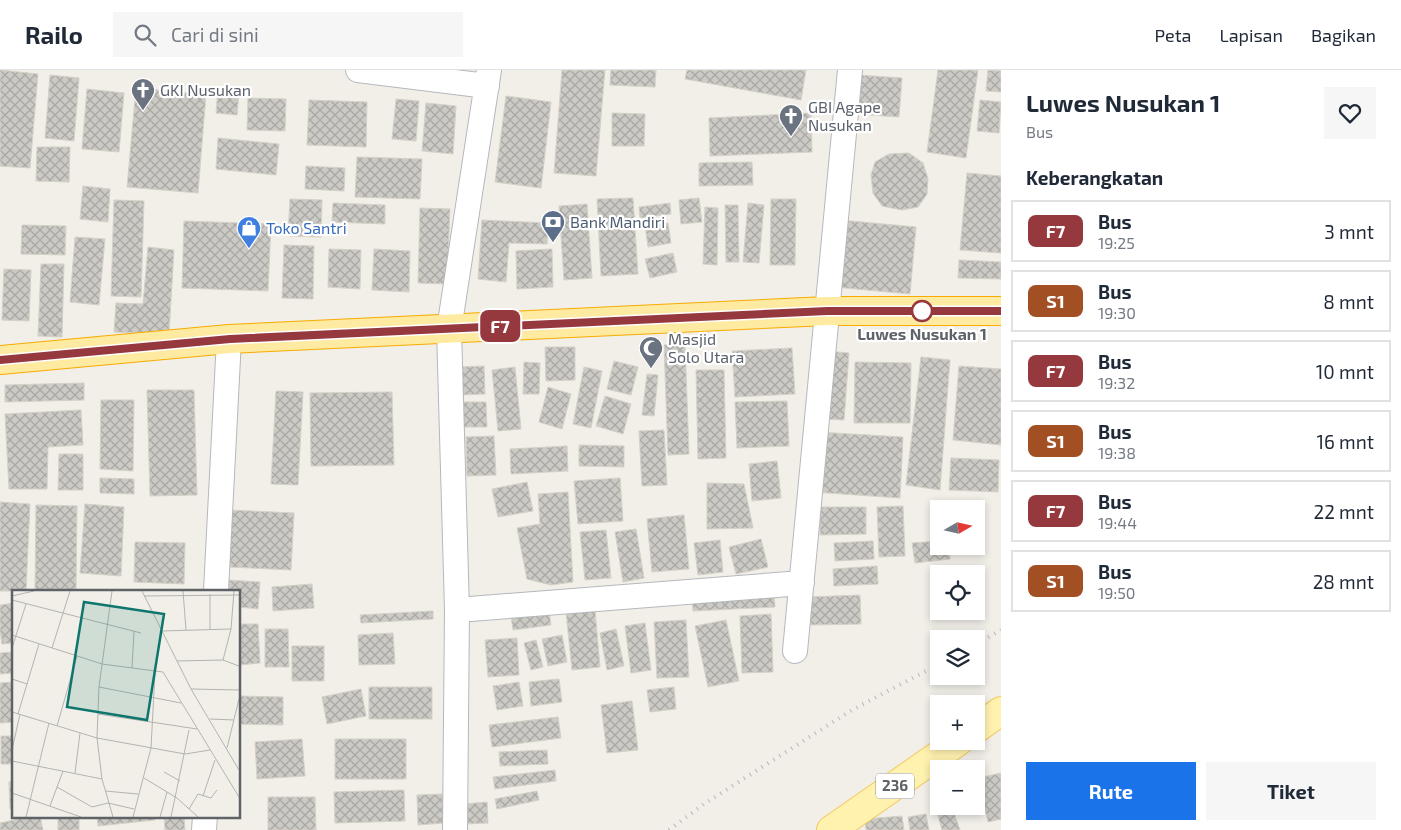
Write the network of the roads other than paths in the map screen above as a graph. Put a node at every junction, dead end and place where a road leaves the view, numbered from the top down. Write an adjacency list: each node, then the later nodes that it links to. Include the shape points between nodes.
1 (358, 70): 3 (street)
2 (850, 70): 4 (street)
3 (488, 78): 6 (street)
4 (827, 311): 5 (highway); 6 (highway); 9 (street)
5 (1001, 311)
6 (450, 329): 7 (highway); 11 (street)
7 (230, 339): 8 (highway); 10 (street)
8 (0, 360)
9 (802, 583): 11 (street); 12 (street)
10 (216, 590)
11 (457, 610): 17 (street)
12 (796, 651)
13 (1001, 711): 14 (main road)
14 (985, 723)
15 (947, 750): 16 (main road, 236)
16 (841, 827)
17 (455, 830)

